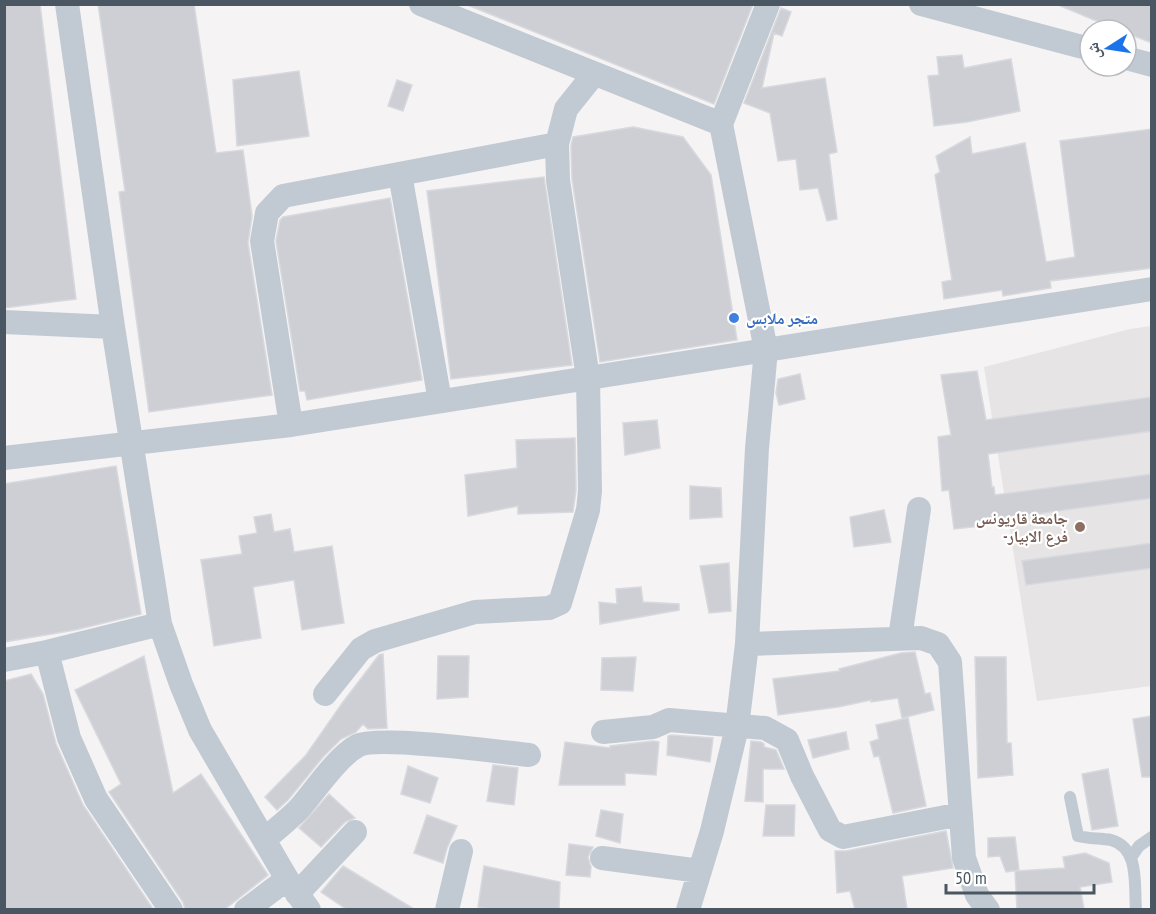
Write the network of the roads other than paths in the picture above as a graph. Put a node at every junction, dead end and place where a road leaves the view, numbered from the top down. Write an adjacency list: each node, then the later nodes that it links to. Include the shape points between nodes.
1 (68, 4): 12 (street)
2 (422, 4): 6 (street)
3 (768, 4): 7 (street)
4 (921, 4): 5 (street)
5 (1078, 46)
6 (594, 74): 7 (street); 8 (street, via 566,109)
7 (721, 124): 13 (street)
8 (557, 144): 9 (street); 14 (street, via 558,180)
9 (400, 174): 15 (street); 16 (street, via 283,196 267,213 262,241)
10 (1152, 289): 13 (street)
11 (4, 322): 12 (street)
12 (113, 327): 17 (street)
13 (766, 350): 14 (street); 22 (street)
14 (588, 378): 15 (street); 25 (street, via 588,510 560,603 549,608 475,612 375,641 360,649)
15 (440, 401): 16 (street)
16 (291, 425): 17 (street)
17 (130, 442): 18 (street); 20 (street)
18 (4, 458)
19 (919, 509): 21 (street)
20 (160, 624): 23 (street); 33 (street, via 200,730)
21 (900, 638): 22 (street); 30 (street, via 921,638 938,644 951,662)
22 (747, 644): 26 (street)
23 (47, 652): 24 (street); 39 (street, via 69,738 96,799)
24 (4, 660)
25 (325, 694)
26 (737, 727): 27 (street, via 669,720 652,727); 30 (street, via 765,728 786,740 830,830 843,837); 37 (street)
27 (603, 732)
28 (529, 755): 33 (street, via 373,742 358,745 297,811)
29 (1070, 797): 35 (lane, via 1078,836 1110,840 1126,847)
30 (961, 814): 43 (street, via 964,858 977,895)
31 (355, 832): 38 (street)
32 (1152, 837): 35 (lane)
33 (264, 840): 38 (street)
34 (461, 851): 41 (street)
35 (1132, 856): 44 (lane)
36 (602, 858): 37 (street)
37 (700, 871): 42 (street)
38 (298, 894): 40 (street)
39 (171, 909)
40 (246, 909)
41 (447, 909)
42 (688, 909)
43 (988, 909)
44 (1136, 909)

